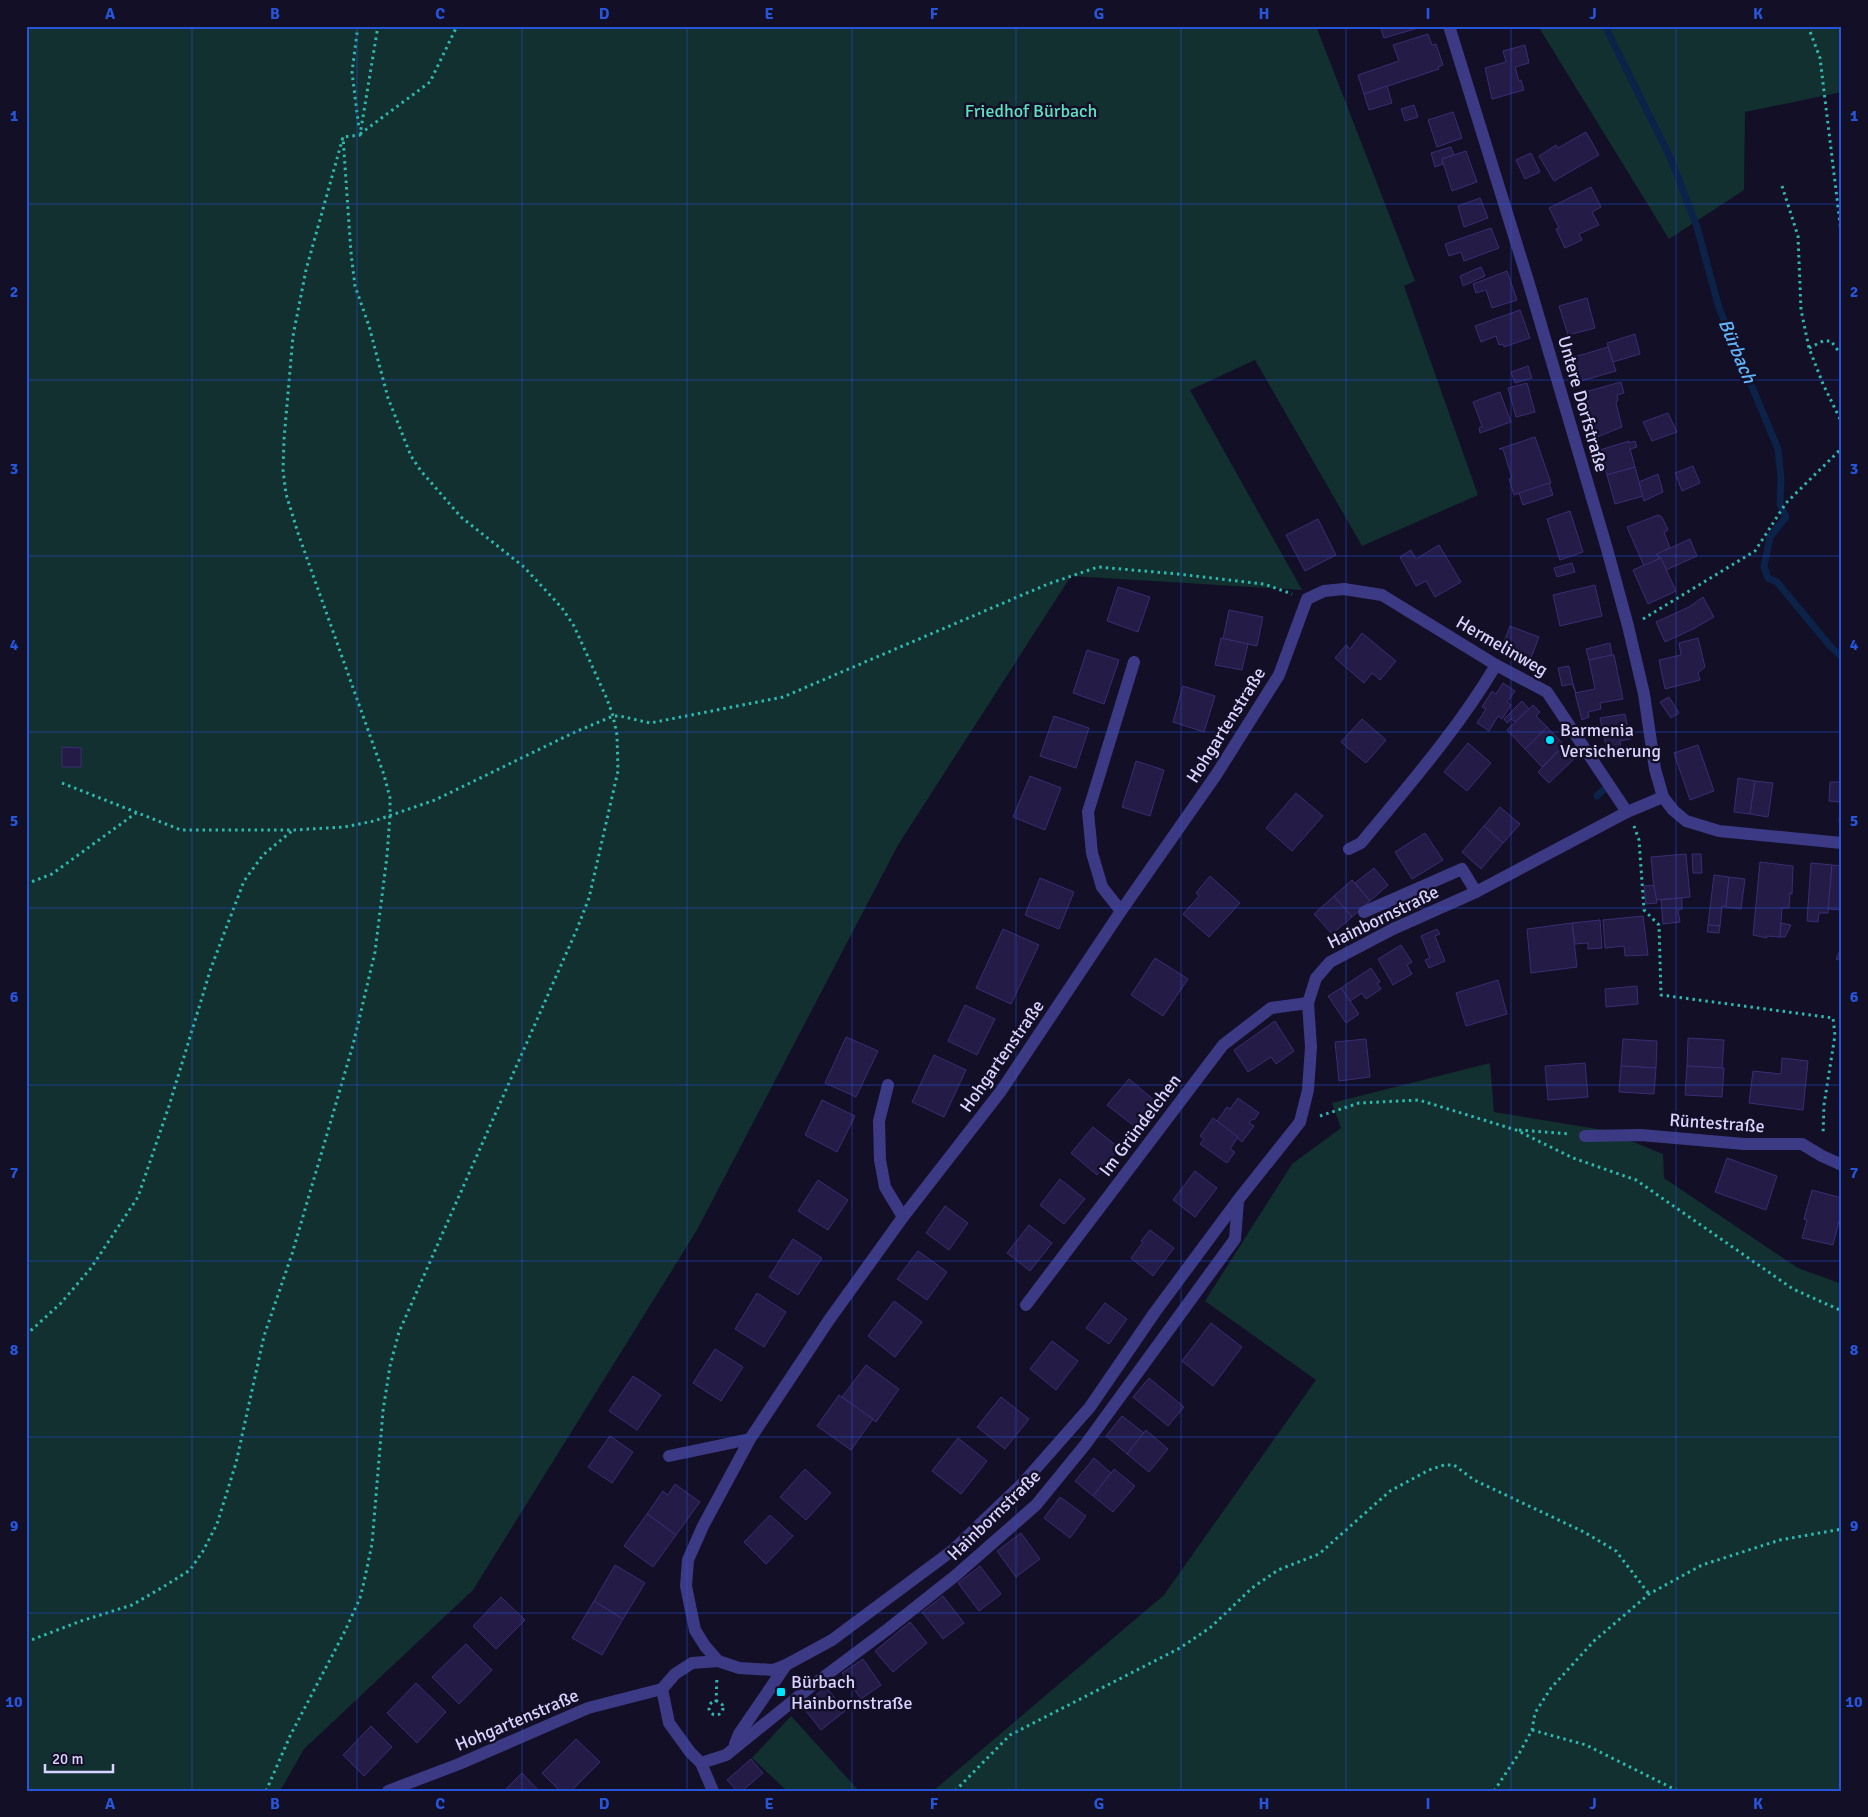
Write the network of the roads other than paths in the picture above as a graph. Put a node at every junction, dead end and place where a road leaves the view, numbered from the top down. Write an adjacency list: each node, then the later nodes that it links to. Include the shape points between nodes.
1 (1449, 26): 5 (street, Untere Dorfstraße, via 1530,284 1628,626)
2 (1307, 599): 4 (street, Hermelinweg, via 1324,591 1344,589 1382,595); 10 (street, Hohgartenstraße, via 1279,675 1216,775)
3 (1134, 662): 10 (street, via 1088,812 1092,853 1102,887)
4 (1496, 666): 6 (street, Hermelinweg, via 1547,692); 8 (street, via 1475,701 1434,754 1362,842)
5 (1663, 797): 6 (street, Hainbornstraße); 7 (street, via 1686,821 1719,831)
6 (1627, 812): 9 (street, Hainbornstraße)
7 (1842, 843)
8 (1349, 849)
9 (1476, 892): 11 (street, via 1462,869); 12 (street, Hainbornstraße, via 1393,929 1330,962 1316,978)
10 (1121, 911): 17 (street, Hohgartenstraße, via 1001,1091)
11 (1364, 912)
12 (1308, 1003): 16 (street, Hainbornstraße, via 1311,1047 1308,1090 1300,1122); 18 (street, Im Gründelchen, via 1271,1008 1223,1045)
13 (888, 1085): 17 (street, via 879,1120 880,1160 885,1187)
14 (1585, 1136): 15 (street, Rüntestraße, via 1641,1135 1744,1144 1802,1144)
15 (1842, 1165)
16 (1238, 1200): 22 (street, Hainbornstraße, via 1090,1406 1023,1483 954,1550 832,1640); 24 (street, Hainbornstraße, via 1235,1240 1090,1437 1036,1504 955,1576)
17 (902, 1216): 19 (street, Hohgartenstraße)
18 (1026, 1305)
19 (750, 1439): 20 (street); 21 (street, Hohgartenstraße, via 688,1560 686,1586 695,1630)
20 (669, 1456)
21 (718, 1661): 22 (street, Hainbornstraße, via 739,1668 774,1670); 23 (street, Hainbornstraße, via 692,1663 675,1674)
22 (786, 1665): 24 (street, Hainbornstraße)
23 (662, 1689): 25 (street, via 669,1723); 26 (street, Hohgartenstraße, via 588,1708)
24 (734, 1746): 25 (street, Hainbornstraße, via 726,1754)
25 (701, 1763): 27 (street)
26 (388, 1791)
27 (713, 1791)

